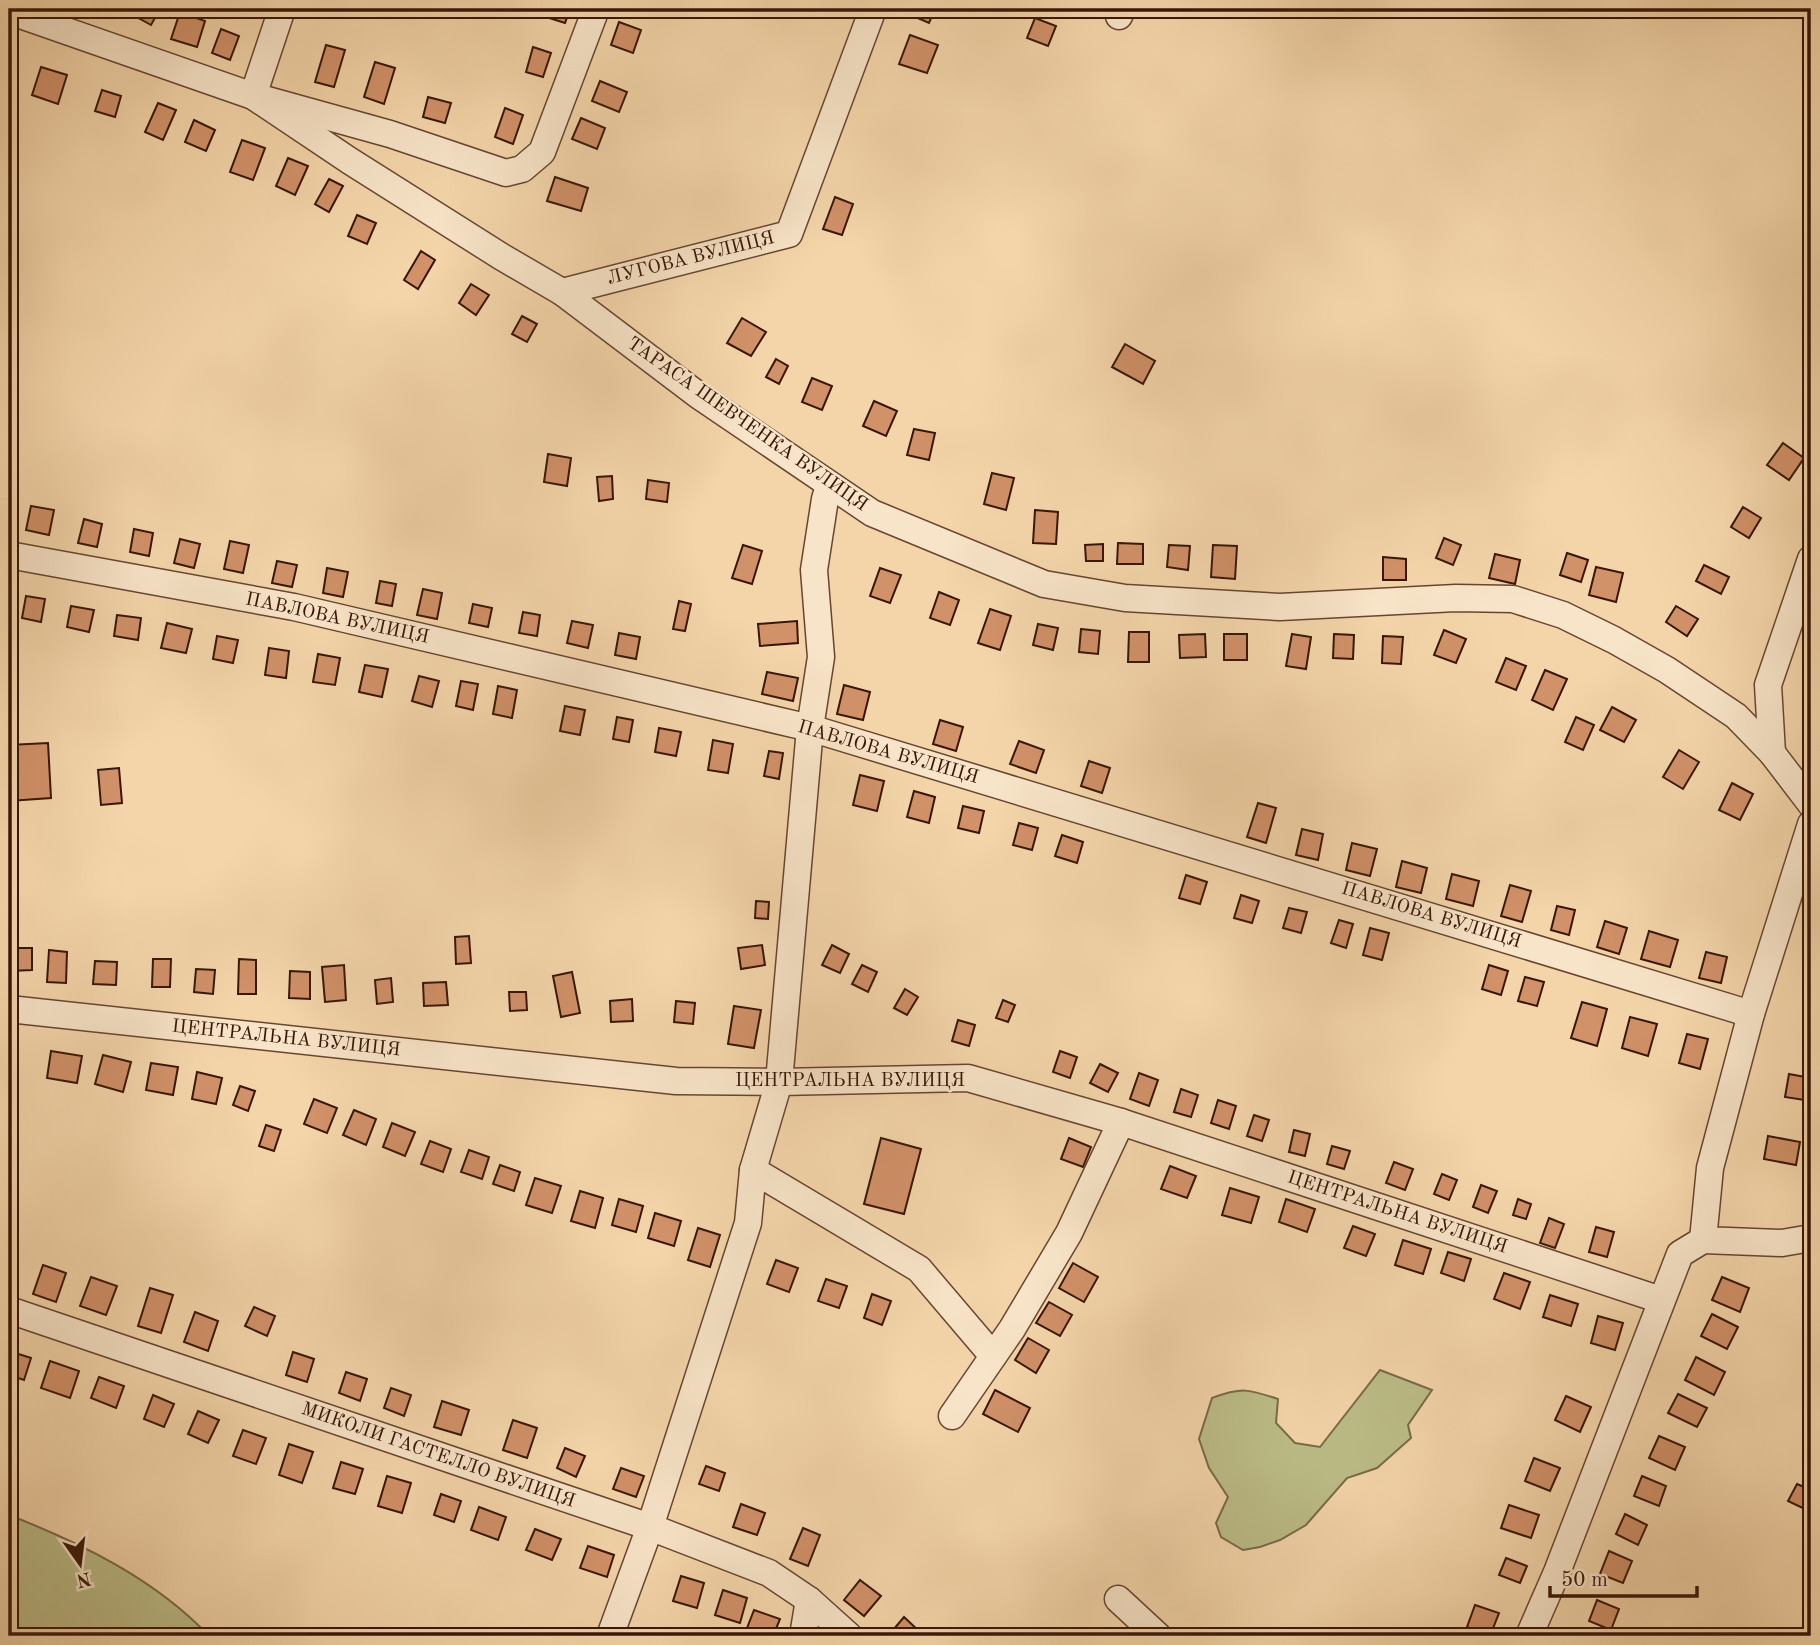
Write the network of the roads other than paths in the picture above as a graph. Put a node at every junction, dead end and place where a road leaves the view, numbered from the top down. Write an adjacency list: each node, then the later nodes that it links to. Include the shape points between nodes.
1 (282, 9): 5 (street)
2 (596, 9): 5 (street, via 542,152 522,169 506,173 489,169 390,134)
3 (873, 9): 6 (street, ЛУГОВА ВУЛИЦЯ, via 789,234)
4 (9, 11): 5 (street, ТАРАСА ШЕВЧЕНКА ВУЛИЦЯ)
5 (253, 96): 6 (street, ТАРАСА ШЕВЧЕНКА ВУЛИЦЯ)
6 (562, 292): 7 (street, ТАРАСА ШЕВЧЕНКА ВУЛИЦЯ)
7 (829, 486): 10 (street, via 814,570 821,657); 11 (street, ТАРАСА ШЕВЧЕНКА ВУЛИЦЯ, via 872,513 1044,584 1125,598 1280,607 1513,599 1563,615 1667,670 1736,716)
8 (9, 555): 10 (street, ПАВЛОВА ВУЛИЦЯ, via 294,607)
9 (1811, 559): 11 (street, via 1768,685)
10 (810, 728): 15 (street, ПАВЛОВА ВУЛИЦЯ); 16 (street)
11 (1772, 753): 12 (street, ТАРАСА ШЕВЧЕНКА ВУЛИЦЯ)
12 (1811, 804)
13 (1811, 824): 15 (street)
14 (9, 1009): 16 (street, ЦЕНТРАЛЬНА ВУЛИЦЯ, via 676,1081)
15 (1751, 1014): 20 (street, via 1710,1168)
16 (779, 1082): 17 (street, ЦЕНТРАЛЬНА ВУЛИЦЯ, via 968,1078); 18 (street)
17 (1121, 1122): 21 (street, ЦЕНТРАЛЬНА ВУЛИЦЯ); 23 (street, via 1069,1233)
18 (753, 1170): 23 (street, via 919,1269); 25 (street, via 748,1223)
19 (1811, 1238): 20 (street, via 1782,1243)
20 (1703, 1240): 21 (street, via 1680,1254)
21 (1661, 1300): 32 (street)
22 (9, 1310): 25 (street, МИКОЛИ ГАСТЕЛЛО ВУЛИЦЯ)
23 (993, 1356): 24 (street)
24 (952, 1416)
25 (650, 1528): 27 (street, МИКОЛИ ГАСТЕЛЛО ВУЛИЦЯ, via 769,1573); 28 (street)
26 (1118, 1599): 31 (street)
27 (809, 1600): 29 (street); 30 (street, МИКОЛИ ГАСТЕЛЛО ВУЛИЦЯ)
28 (610, 1636)
29 (803, 1636)
30 (849, 1636)
31 (1158, 1636)
32 (1529, 1636)

